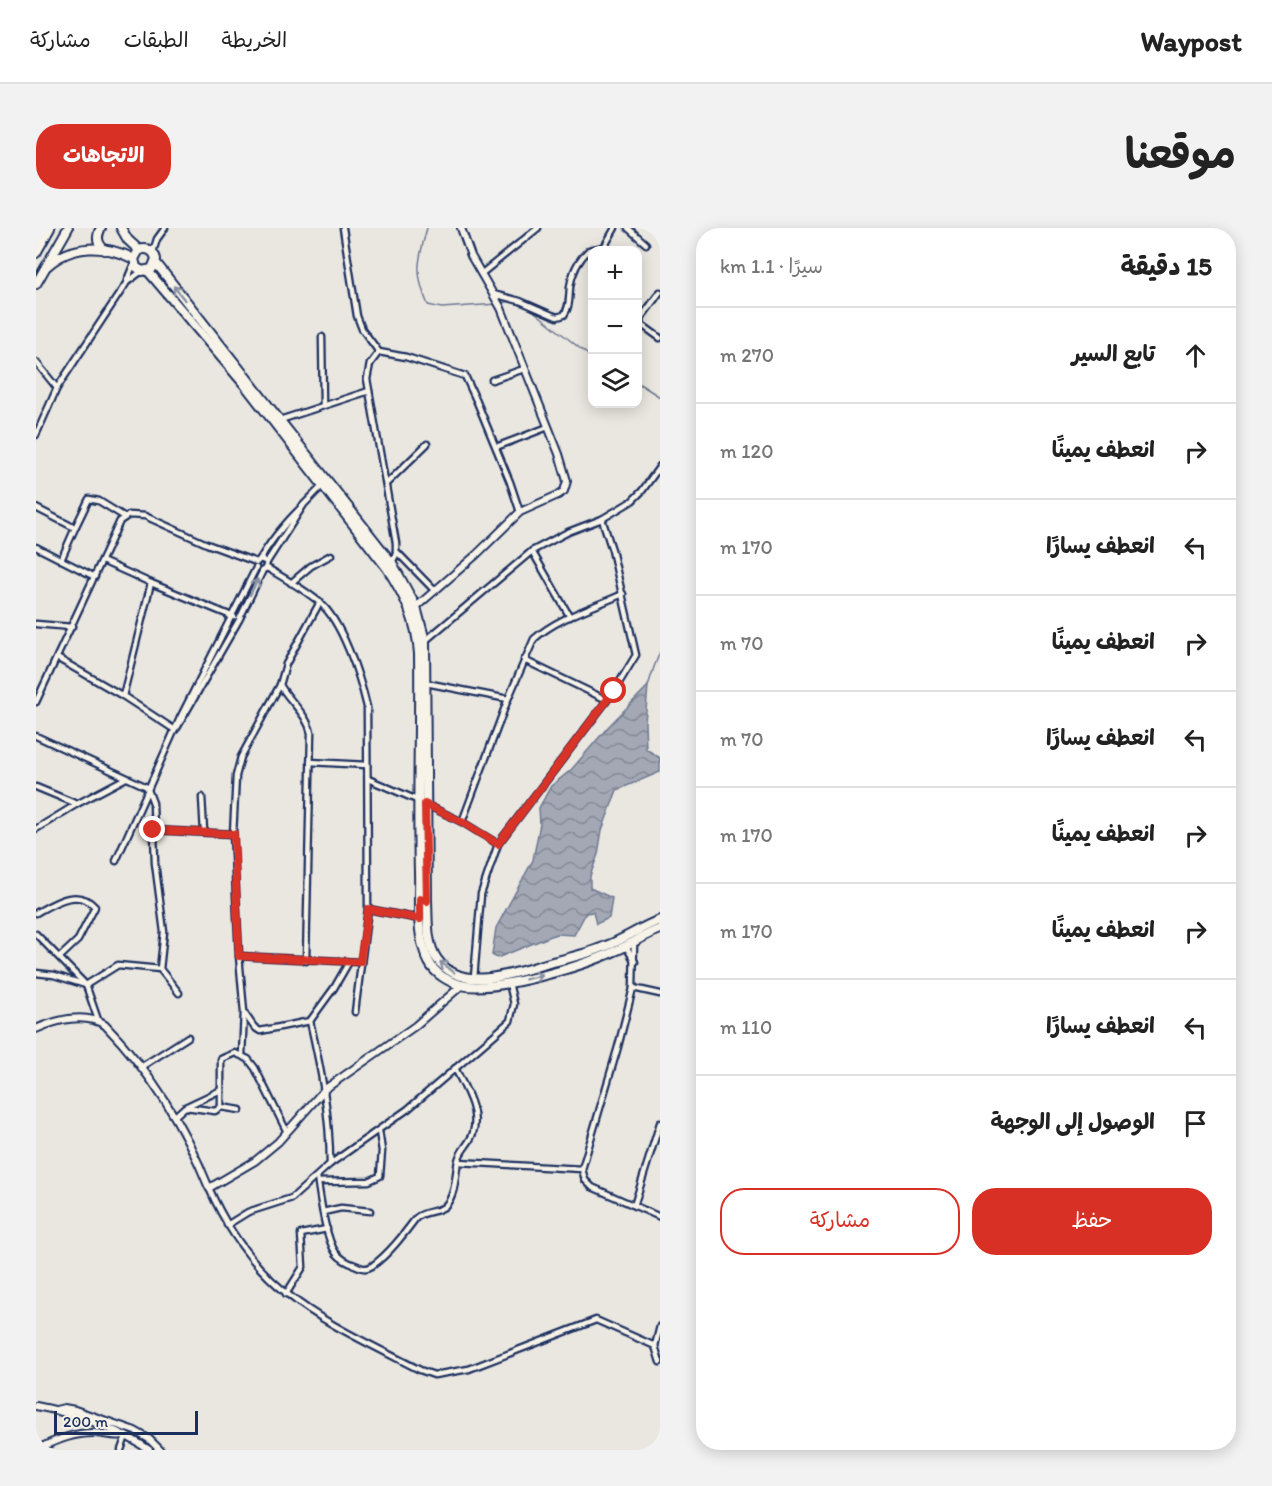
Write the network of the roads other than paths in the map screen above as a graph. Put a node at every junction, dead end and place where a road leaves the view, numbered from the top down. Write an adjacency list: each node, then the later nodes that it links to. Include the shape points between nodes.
1 (50, 228): 18 (main road)
2 (68, 228): 21 (main road)
3 (101, 228): 15 (main road, via 98,243)
4 (121, 228): 14 (main road, via 128,240)
5 (165, 228): 11 (street)
6 (343, 228): 30 (street, via 357,316)
7 (461, 228): 23 (street)
8 (538, 228): 23 (street)
9 (615, 228): 13 (street)
10 (628, 228): 12 (street)
11 (157, 239): 14 (street); 17 (street)
12 (646, 244)
13 (605, 246)
14 (141, 249): 17 (main road); 19 (main road)
15 (105, 250): 19 (main road); 21 (main road, via 75,250)
16 (588, 250): 27 (street, via 576,266 564,315 557,317)
17 (153, 252): 20 (main road)
18 (36, 253)
19 (134, 261): 22 (main road); 24 (street)
20 (156, 263): 22 (main road); 37 (main road, one-way to 20)
21 (44, 270): 25 (main road)
22 (145, 271): 24 (street); 44 (main road)
23 (481, 274): 27 (street)
24 (127, 282): 34 (street)
25 (36, 284)
26 (660, 292): 29 (street, via 638,322)
27 (493, 294): 32 (street)
28 (322, 337): 36 (street)
29 (660, 338)
30 (379, 352): 35 (street, via 368,370); 41 (street, via 465,376)
31 (36, 362): 34 (street)
32 (524, 369): 33 (street); 38 (street)
33 (492, 380)
34 (57, 388): 39 (street)
35 (369, 391): 36 (street); 43 (street)
36 (323, 405): 37 (street)
37 (280, 420): 44 (main road)
38 (548, 428): 41 (street); 47 (street, via 563,465 566,487 558,495)
39 (36, 435)
40 (427, 444): 43 (street)
41 (496, 447): 47 (street)
42 (660, 466): 49 (street, via 636,498)
43 (387, 483): 52 (street)
44 (325, 484): 45 (street); 59 (main road)
45 (303, 506): 57 (street, via 273,537); 58 (street)
46 (36, 508): 50 (street)
47 (520, 512): 63 (street)
48 (125, 517): 50 (street, via 89,499); 56 (street); 57 (street, via 145,516)
49 (602, 519): 53 (street); 64 (street)
50 (75, 528): 55 (street)
51 (36, 547): 55 (street)
52 (396, 551): 59 (street); 63 (street)
53 (531, 552): 68 (street); 72 (street)
54 (331, 555): 62 (street)
55 (61, 560): 60 (street)
56 (102, 561): 60 (street); 61 (street)
57 (258, 563): 58 (street); 58 (street); 67 (street)
58 (265, 566): 62 (street); 69 (street, one-way to 58)
59 (390, 566): 66 (main road); 90 (main road, via 418,638)
60 (95, 576): 71 (street)
61 (151, 583): 67 (street); 77 (street)
62 (291, 583): 65 (street)
63 (435, 591): 66 (street)
64 (622, 594): 68 (street); 79 (street, via 636,655)
65 (321, 603): 76 (street, via 286,664); 84 (street, via 333,619 361,681 367,707)
66 (416, 607): 72 (main road)
67 (232, 616): 69 (street); 81 (street)
68 (570, 617): 74 (street, via 541,632)
69 (239, 620): 81 (street)
70 (36, 624): 71 (street)
71 (72, 627): 73 (street)
72 (425, 641): 75 (main road)
73 (57, 658): 77 (street); 80 (street)
74 (524, 660): 78 (street); 79 (street)
75 (426, 683): 78 (street); 90 (main road)
76 (280, 685): 83 (street, via 309,724); 96 (street, via 241,758 236,776)
77 (123, 696): 81 (street)
78 (508, 699): 92 (street)
79 (607, 700): 97 (street)
80 (36, 702)
81 (175, 730): 88 (street)
82 (36, 735): 85 (street)
83 (310, 762): 84 (street); 110 (street)
84 (367, 765): 86 (street)
85 (126, 778): 88 (street); 91 (street)
86 (368, 779): 90 (street); 100 (street)
87 (36, 787): 91 (street)
88 (147, 787): 94 (street, via 153,803); 98 (street)
89 (202, 797): 95 (street)
90 (421, 802): 92 (street); 99 (main road)
91 (77, 804): 93 (street)
92 (462, 822): 97 (street)
93 (36, 829)
94 (153, 830): 95 (street); 114 (street, via 164,932)
95 (204, 832): 96 (street)
96 (234, 834): 108 (street)
97 (498, 844): 116 (street, via 481,894)
98 (116, 861)
99 (423, 900): 102 (main road); 116 (main road, one-way to 99, via 452,972 436,958)
100 (368, 909): 102 (street); 112 (street)
101 (36, 913): 109 (street, via 72,897 95,907 78,940)
102 (420, 919): 117 (main road, via 428,961)
103 (660, 920): 106 (main road)
104 (660, 929): 106 (main road)
105 (36, 934): 109 (street)
106 (633, 938): 107 (main road); 113 (street)
107 (625, 942): 113 (street); 116 (main road, via 507,975); 119 (main road, one-way to 107, via 580,964)
108 (239, 956): 110 (street); 125 (street)
109 (60, 957): 118 (street)
110 (306, 960): 111 (street)
111 (350, 962): 112 (street); 128 (street)
112 (360, 962): 126 (street)
113 (635, 962): 121 (street)
114 (160, 969): 118 (street, via 118,965); 122 (street)
115 (36, 973): 118 (street)
116 (474, 978)
117 (451, 982): 120 (main road); 123 (street)
118 (86, 984): 127 (street)
119 (509, 984): 120 (main road); 133 (street, via 514,1004 510,1021)
120 (462, 986): 123 (street)
121 (633, 988): 124 (street); 145 (street)
122 (179, 993)
123 (453, 994): 134 (street, via 398,1039)
124 (660, 994)
125 (244, 1012): 128 (street, via 260,1031); 131 (street)
126 (355, 1012)
127 (98, 1020): 129 (street, via 69,1019); 132 (street)
128 (310, 1021): 134 (street)
129 (36, 1029)
130 (188, 1037): 132 (street)
131 (242, 1054): 135 (street, via 221,1059); 142 (street, via 255,1068)
132 (141, 1067): 139 (street)
133 (455, 1068): 141 (street); 143 (street, via 474,1117 473,1134)
134 (325, 1089): 142 (street); 144 (street)
135 (221, 1090): 136 (street); 137 (street)
136 (185, 1107): 137 (street); 139 (street)
137 (220, 1107): 138 (street)
138 (240, 1110)
139 (175, 1116): 147 (street)
140 (660, 1123): 148 (street)
141 (379, 1131): 144 (street); 146 (street, via 380,1176 369,1181)
142 (287, 1132): 147 (street, via 244,1169)
143 (458, 1162): 145 (street); 153 (street, via 452,1195 445,1206 420,1214 371,1266 362,1268 341,1258)
144 (330, 1164): 146 (street)
145 (582, 1169): 148 (street, via 592,1187)
146 (317, 1179): 150 (street); 152 (street, via 292,1198 248,1212)
147 (209, 1188): 152 (street)
148 (634, 1206): 151 (street)
149 (370, 1211): 150 (street, via 341,1208)
150 (323, 1212): 153 (street)
151 (660, 1218)
152 (227, 1225): 154 (street, via 250,1258)
153 (327, 1229): 154 (street, via 300,1235 304,1264)
154 (286, 1294): 156 (street, via 329,1323 434,1375 469,1369 596,1320)
155 (660, 1326): 156 (street)
156 (655, 1346): 157 (street)
157 (660, 1362)
158 (36, 1406): 159 (street)
159 (55, 1410): 160 (street); 166 (street, via 75,1410 135,1431)
160 (87, 1421): 161 (street, via 87,1428); 162 (street)
161 (74, 1436): 162 (street); 163 (street)
162 (124, 1436): 164 (street); 165 (street)
163 (36, 1450)
164 (121, 1450)
165 (149, 1450)
166 (160, 1450)

